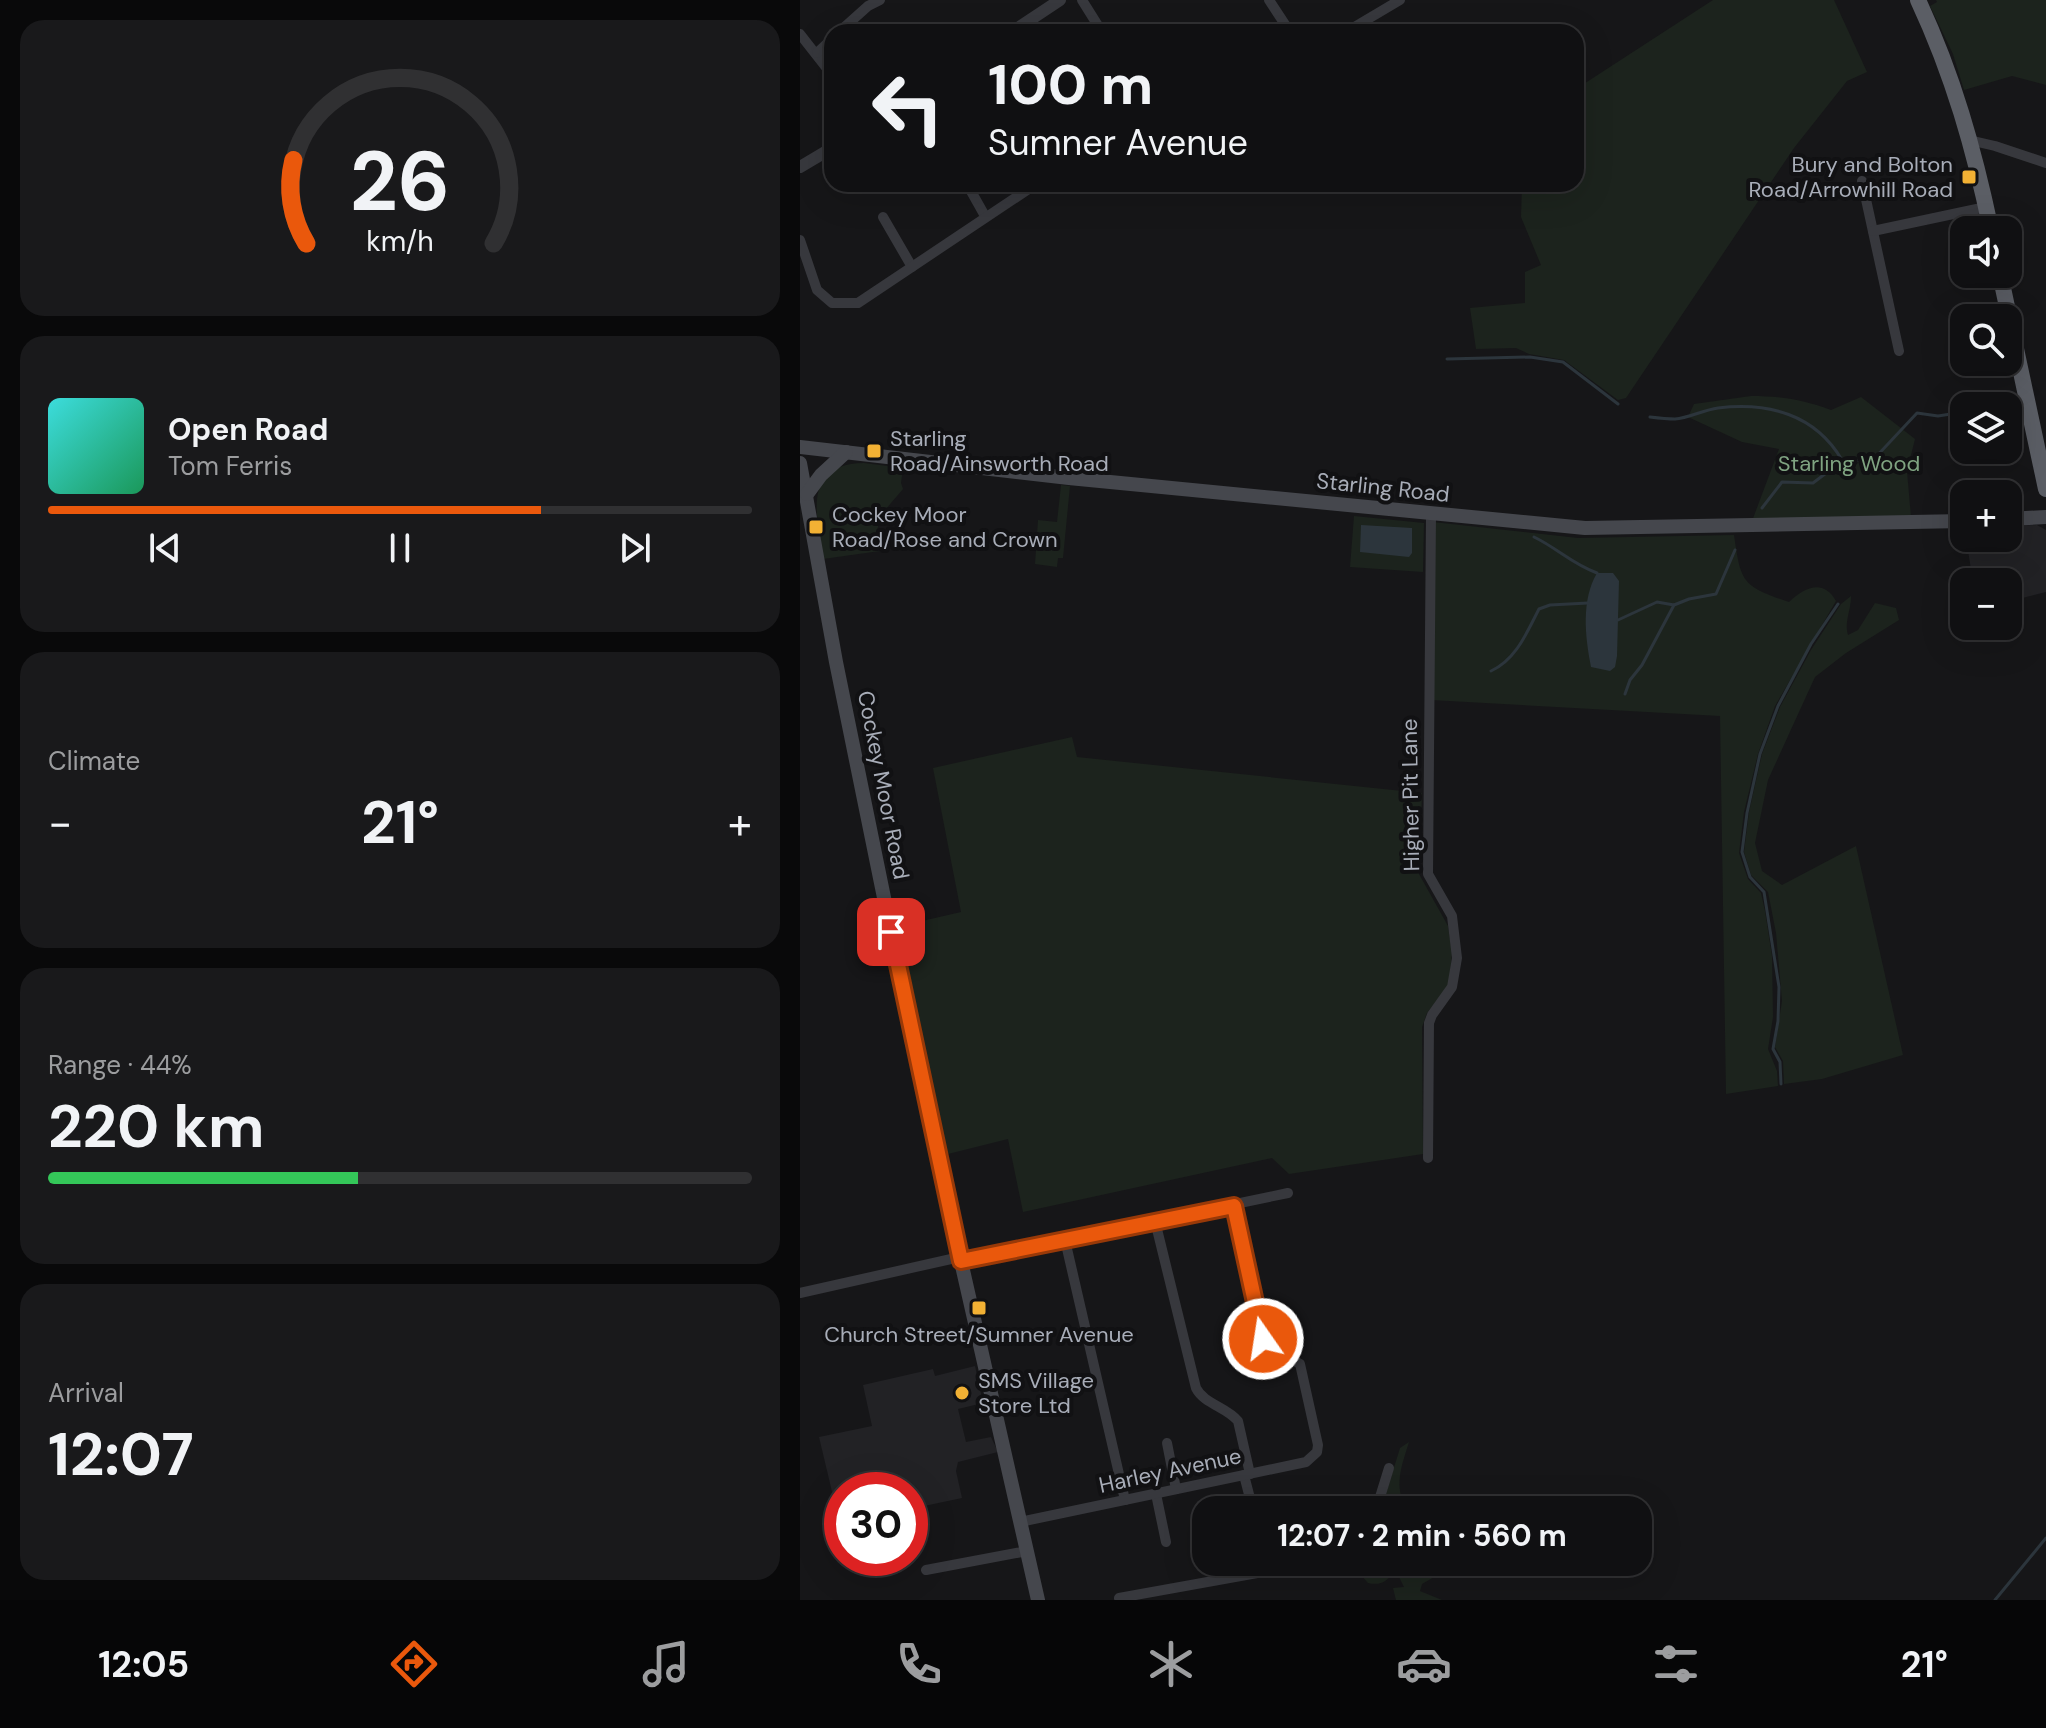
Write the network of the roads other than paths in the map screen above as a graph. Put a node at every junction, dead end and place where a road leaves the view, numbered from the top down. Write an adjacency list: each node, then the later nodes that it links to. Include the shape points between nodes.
1 (880, 0): 7 (street)
2 (1060, 0): 8 (street)
3 (1082, 0): 9 (street)
4 (1269, 0): 10 (street)
5 (1400, 0): 11 (street)
6 (1918, 0): 16 (highway, via 1948,67)
7 (848, 24)
8 (1024, 24)
9 (1097, 24)
10 (1285, 24)
11 (1360, 24)
12 (800, 34): 14 (street)
13 (824, 46): 14 (street)
14 (817, 53): 15 (street)
15 (824, 63)
16 (1969, 140): 18 (street); 23 (highway)
17 (824, 153): 19 (street)
18 (2046, 163)
19 (800, 167)
20 (1862, 181): 27 (street)
21 (972, 192): 24 (street)
22 (1023, 192): 24 (street)
23 (1986, 207): 25 (highway); 27 (street)
24 (985, 216): 29 (street)
25 (1988, 216)
26 (884, 217): 29 (street)
27 (1873, 231): 31 (street)
28 (800, 240): 29 (street, via 817,290 832,303 858,303)
29 (912, 267)
30 (2003, 288): 35 (highway)
31 (1899, 351)
32 (800, 447): 33 (main road, Starling Road)
33 (846, 452): 36 (main road); 37 (main road, Starling Road)
34 (800, 463): 36 (main road, Cockey Moor Road)
35 (2046, 489)
36 (807, 494): 46 (main road, Cockey Moor Road, via 857,767)
37 (1431, 514): 40 (main road, Starling Road, via 1585,528); 41 (street, Higher Pit Lane, via 1428,874 1452,916 1457,958 1452,987 1429,1023)
38 (2046, 517): 39 (main road)
39 (2022, 518)
40 (1950, 521)
41 (1428, 1158)
42 (1288, 1193): 43 (street)
43 (1234, 1206): 44 (street); 50 (street, Harley Avenue, via 1263,1339 1300,1364 1318,1445 1306,1462)
44 (1155, 1221): 45 (street); 50 (street, via 1196,1388 1238,1421)
45 (1065, 1240): 46 (street); 55 (street)
46 (960, 1259): 47 (street); 56 (main road, Cockey Moor Road)
47 (800, 1293)
48 (1167, 1443): 51 (street)
49 (1389, 1468): 54 (street)
50 (1247, 1474): 51 (street, Harley Avenue); 53 (street)
51 (1176, 1489): 52 (street, Harley Avenue)
52 (1156, 1494): 55 (street, Harley Avenue); 57 (street)
53 (1251, 1496)
54 (1380, 1496)
55 (1125, 1500): 56 (street, Harley Avenue)
56 (1020, 1522): 58 (main road, Cockey Moor Road)
57 (1166, 1542)
58 (1027, 1551): 59 (street); 63 (main road, Cockey Moor Road)
59 (928, 1569)
60 (1232, 1576): 61 (street)
61 (1160, 1595): 62 (street)
62 (1119, 1598)
63 (1038, 1600)

